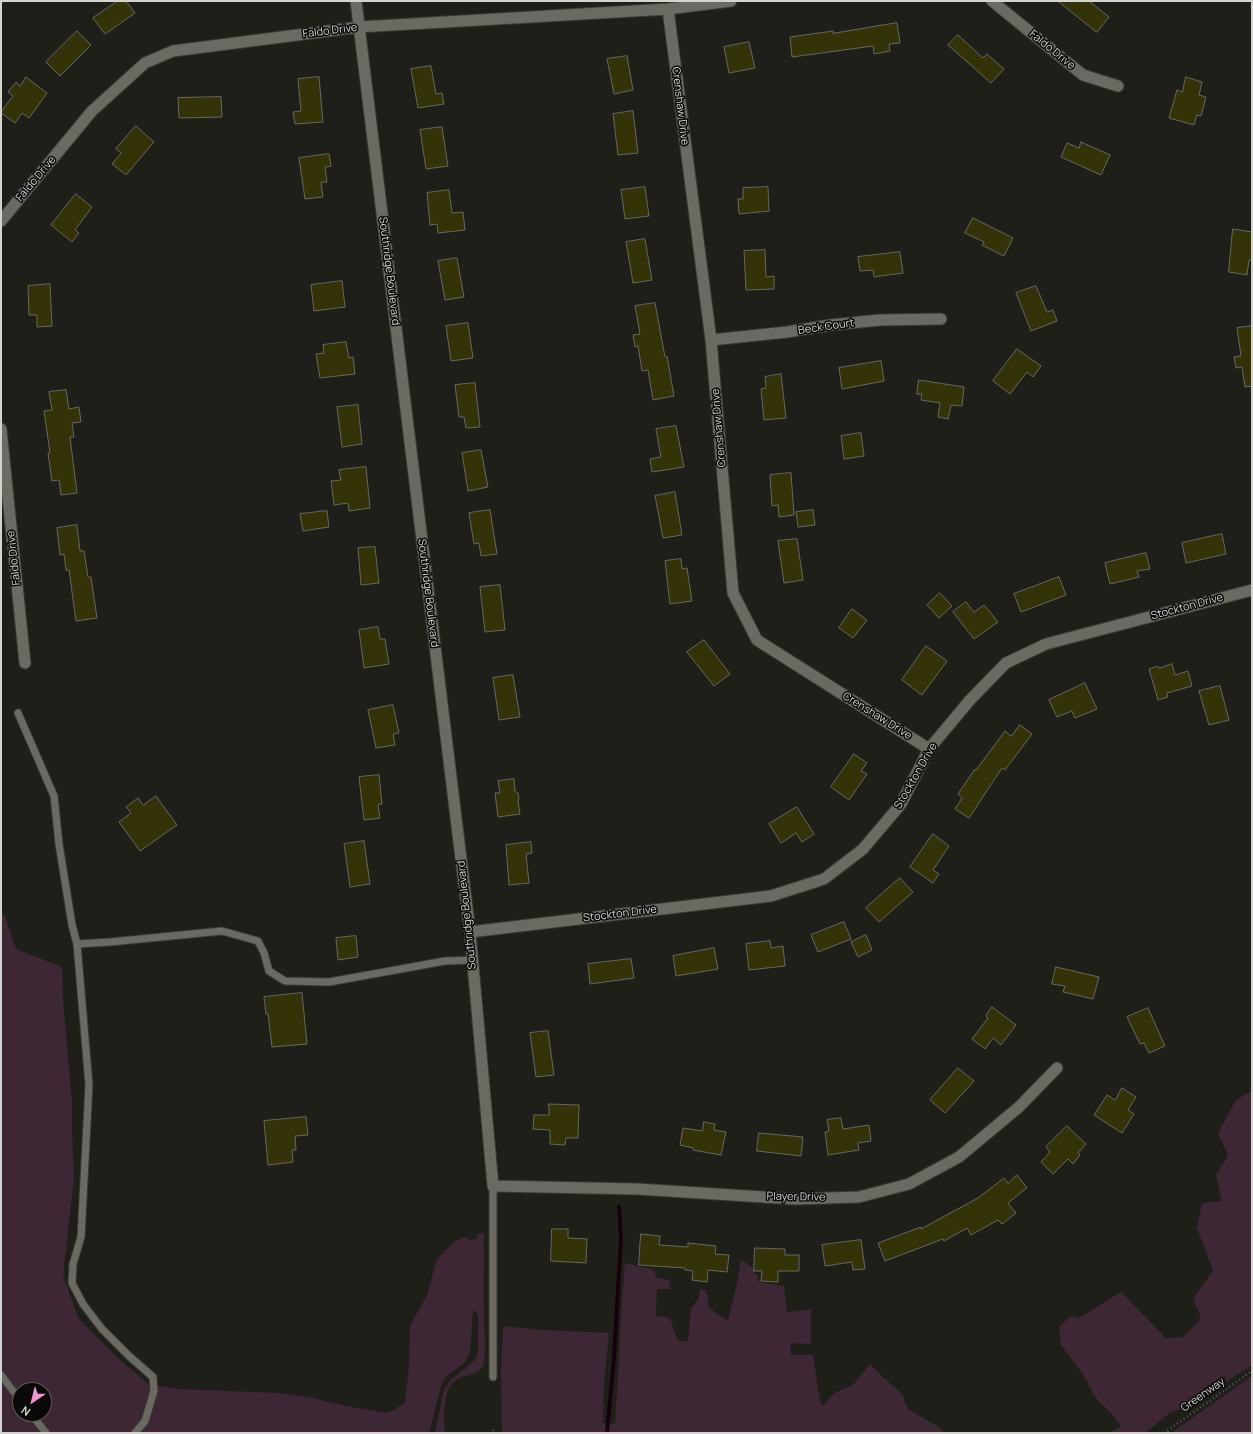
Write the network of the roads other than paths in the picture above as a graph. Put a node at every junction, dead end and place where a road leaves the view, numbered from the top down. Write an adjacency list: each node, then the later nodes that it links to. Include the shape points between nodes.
1 (356, 1): 5 (street, Southridge Boulevard)
2 (732, 1): 4 (street, Faldo Drive)
3 (992, 1): 6 (street, Faldo Drive, via 1083,75)
4 (668, 9): 5 (street, Faldo Drive); 9 (street, Crenshaw Drive)
5 (359, 27): 7 (street, Faldo Drive, via 173,51 145,63 92,111); 15 (street, Southridge Boulevard)
6 (1118, 86)
7 (1, 221)
8 (941, 320): 9 (street, Beck Court, via 880,320)
9 (711, 340): 14 (street, Crenshaw Drive, via 733,593 757,640)
10 (1, 429): 12 (street, Faldo Drive)
11 (1252, 590): 14 (street, Stockton Drive, via 1046,644 1006,663 970,700)
12 (25, 662)
13 (18, 713): 16 (lane, via 54,796 59,844)
14 (929, 749): 15 (street, Stockton Drive, via 901,804 863,849 824,879 771,896)
15 (470, 932): 17 (street, Southridge Boulevard)
16 (77, 944): 17 (lane, via 222,931 258,941 269,971 285,981 329,982 445,961); 25 (lane, via 89,1085 81,1237 73,1264 72,1283 83,1304 102,1329 153,1377 154,1391 145,1421)
17 (473, 960): 19 (street, Southridge Boulevard)
18 (1057, 1068): 19 (street, Player Drive, via 1020,1107 959,1157 909,1184 859,1197 795,1199 637,1190)
19 (493, 1186): 21 (lane)
20 (1, 1375): 22 (lane)
21 (493, 1377)
22 (12, 1389)
23 (37, 1422): 24 (lane)
24 (46, 1433)
25 (135, 1433)

